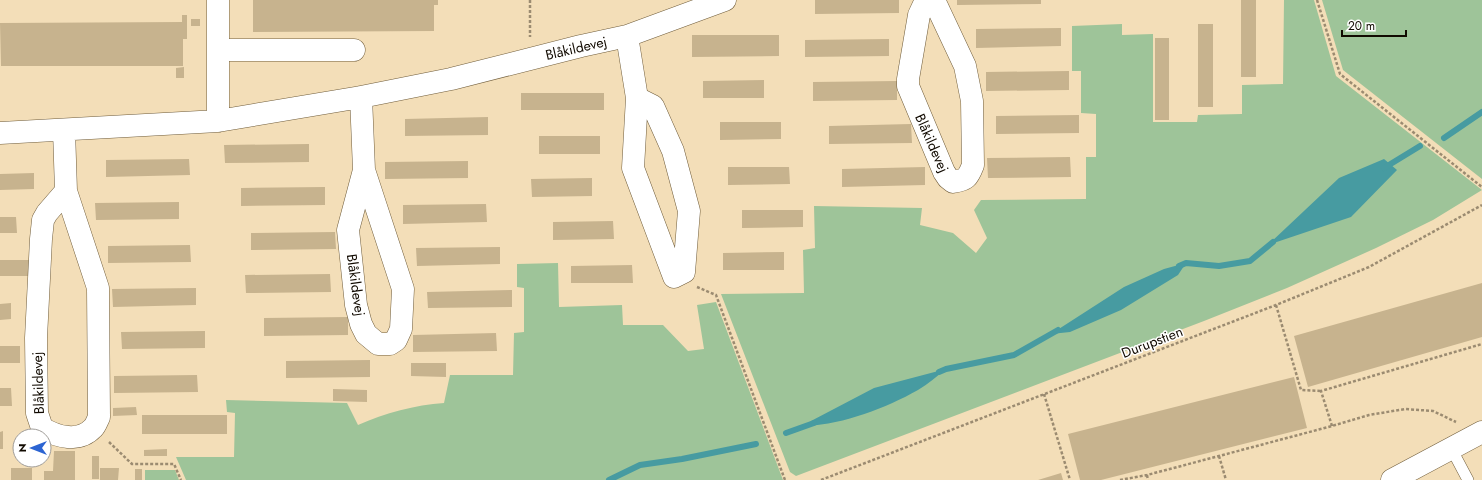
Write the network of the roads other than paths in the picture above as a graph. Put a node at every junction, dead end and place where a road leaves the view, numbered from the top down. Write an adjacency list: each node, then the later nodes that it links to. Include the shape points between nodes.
1 (218, 0): 6 (street)
2 (724, 0): 5 (street, Blåkildevej)
3 (926, 0): 4 (street, Blåkildevej, via 919,15 908,86 944,172 953,182 963,180 970,174 973,165 972,101 966,66)
4 (934, 0)
5 (627, 36): 8 (street, Blåkildevej, via 451,79); 9 (street, Blåkildevej)
6 (218, 50): 7 (street); 10 (street)
7 (354, 50)
8 (361, 97): 10 (street, Blåkildevej); 13 (street, Blåkildevej)
9 (636, 98): 9 (street, Blåkildevej, via 633,168 674,277 684,272 689,211 673,151 653,106)
10 (218, 121): 11 (street, Blåkildevej)
11 (64, 130): 12 (street, Blåkildevej); 14 (street)
12 (0, 133)
13 (364, 170): 13 (street, Blåkildevej, via 348,230 356,305 366,334 378,344 390,344 396,340 401,329 403,289)
14 (66, 191): 14 (street, Blåkildevej, via 47,212 44,220 36,338 37,413 42,428 67,438 84,435 94,428 99,417 98,288)
15 (1481, 432): 16 (street)
16 (1451, 448): 17 (street); 18 (lane)
17 (1392, 480)
18 (1468, 480)

